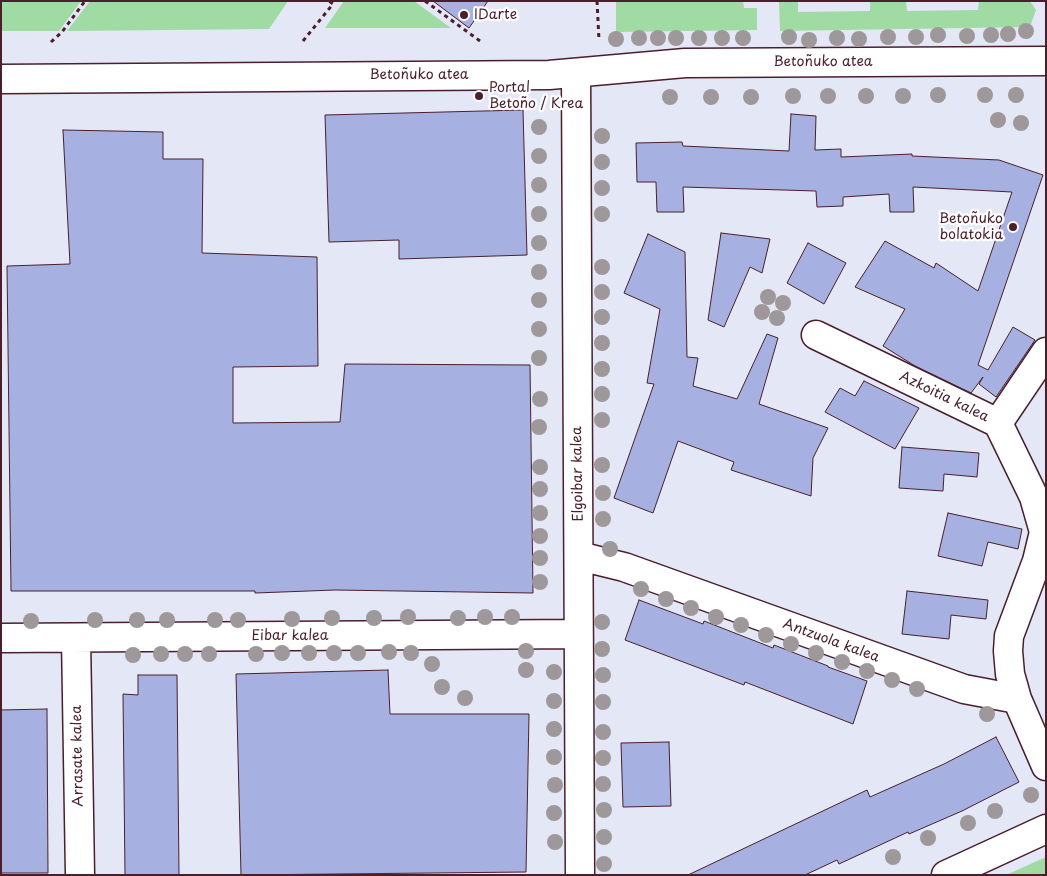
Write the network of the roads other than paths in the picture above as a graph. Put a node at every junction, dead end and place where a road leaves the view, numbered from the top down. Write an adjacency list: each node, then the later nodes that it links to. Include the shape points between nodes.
1 (1046, 60): 2 (street, Betoñuko atea, via 685,63)
2 (576, 74): 3 (street, Betoñuko atea); 8 (street, Elgoibar kalea)
3 (1, 78)
4 (816, 335): 6 (street, Azkoitia kalea)
5 (1046, 352): 6 (street)
6 (998, 423): 7 (street, Azkoitia kalea)
7 (1040, 498): 12 (street, Azkoitia kalea, via 1044,532 1037,561 1009,636 1010,674)
8 (579, 556): 9 (street, Elgoibar kalea); 12 (street, Antzuola kalea, via 624,567 964,689)
9 (578, 634): 11 (street, Eibar kalea); 16 (street, Elgoibar kalea)
10 (1, 638): 11 (street, Eibar kalea)
11 (76, 638): 15 (street, Arrasate kalea)
12 (1017, 699): 13 (street)
13 (1046, 766)
14 (1046, 830): 17 (street)
15 (80, 875)
16 (580, 875)
17 (946, 875)

